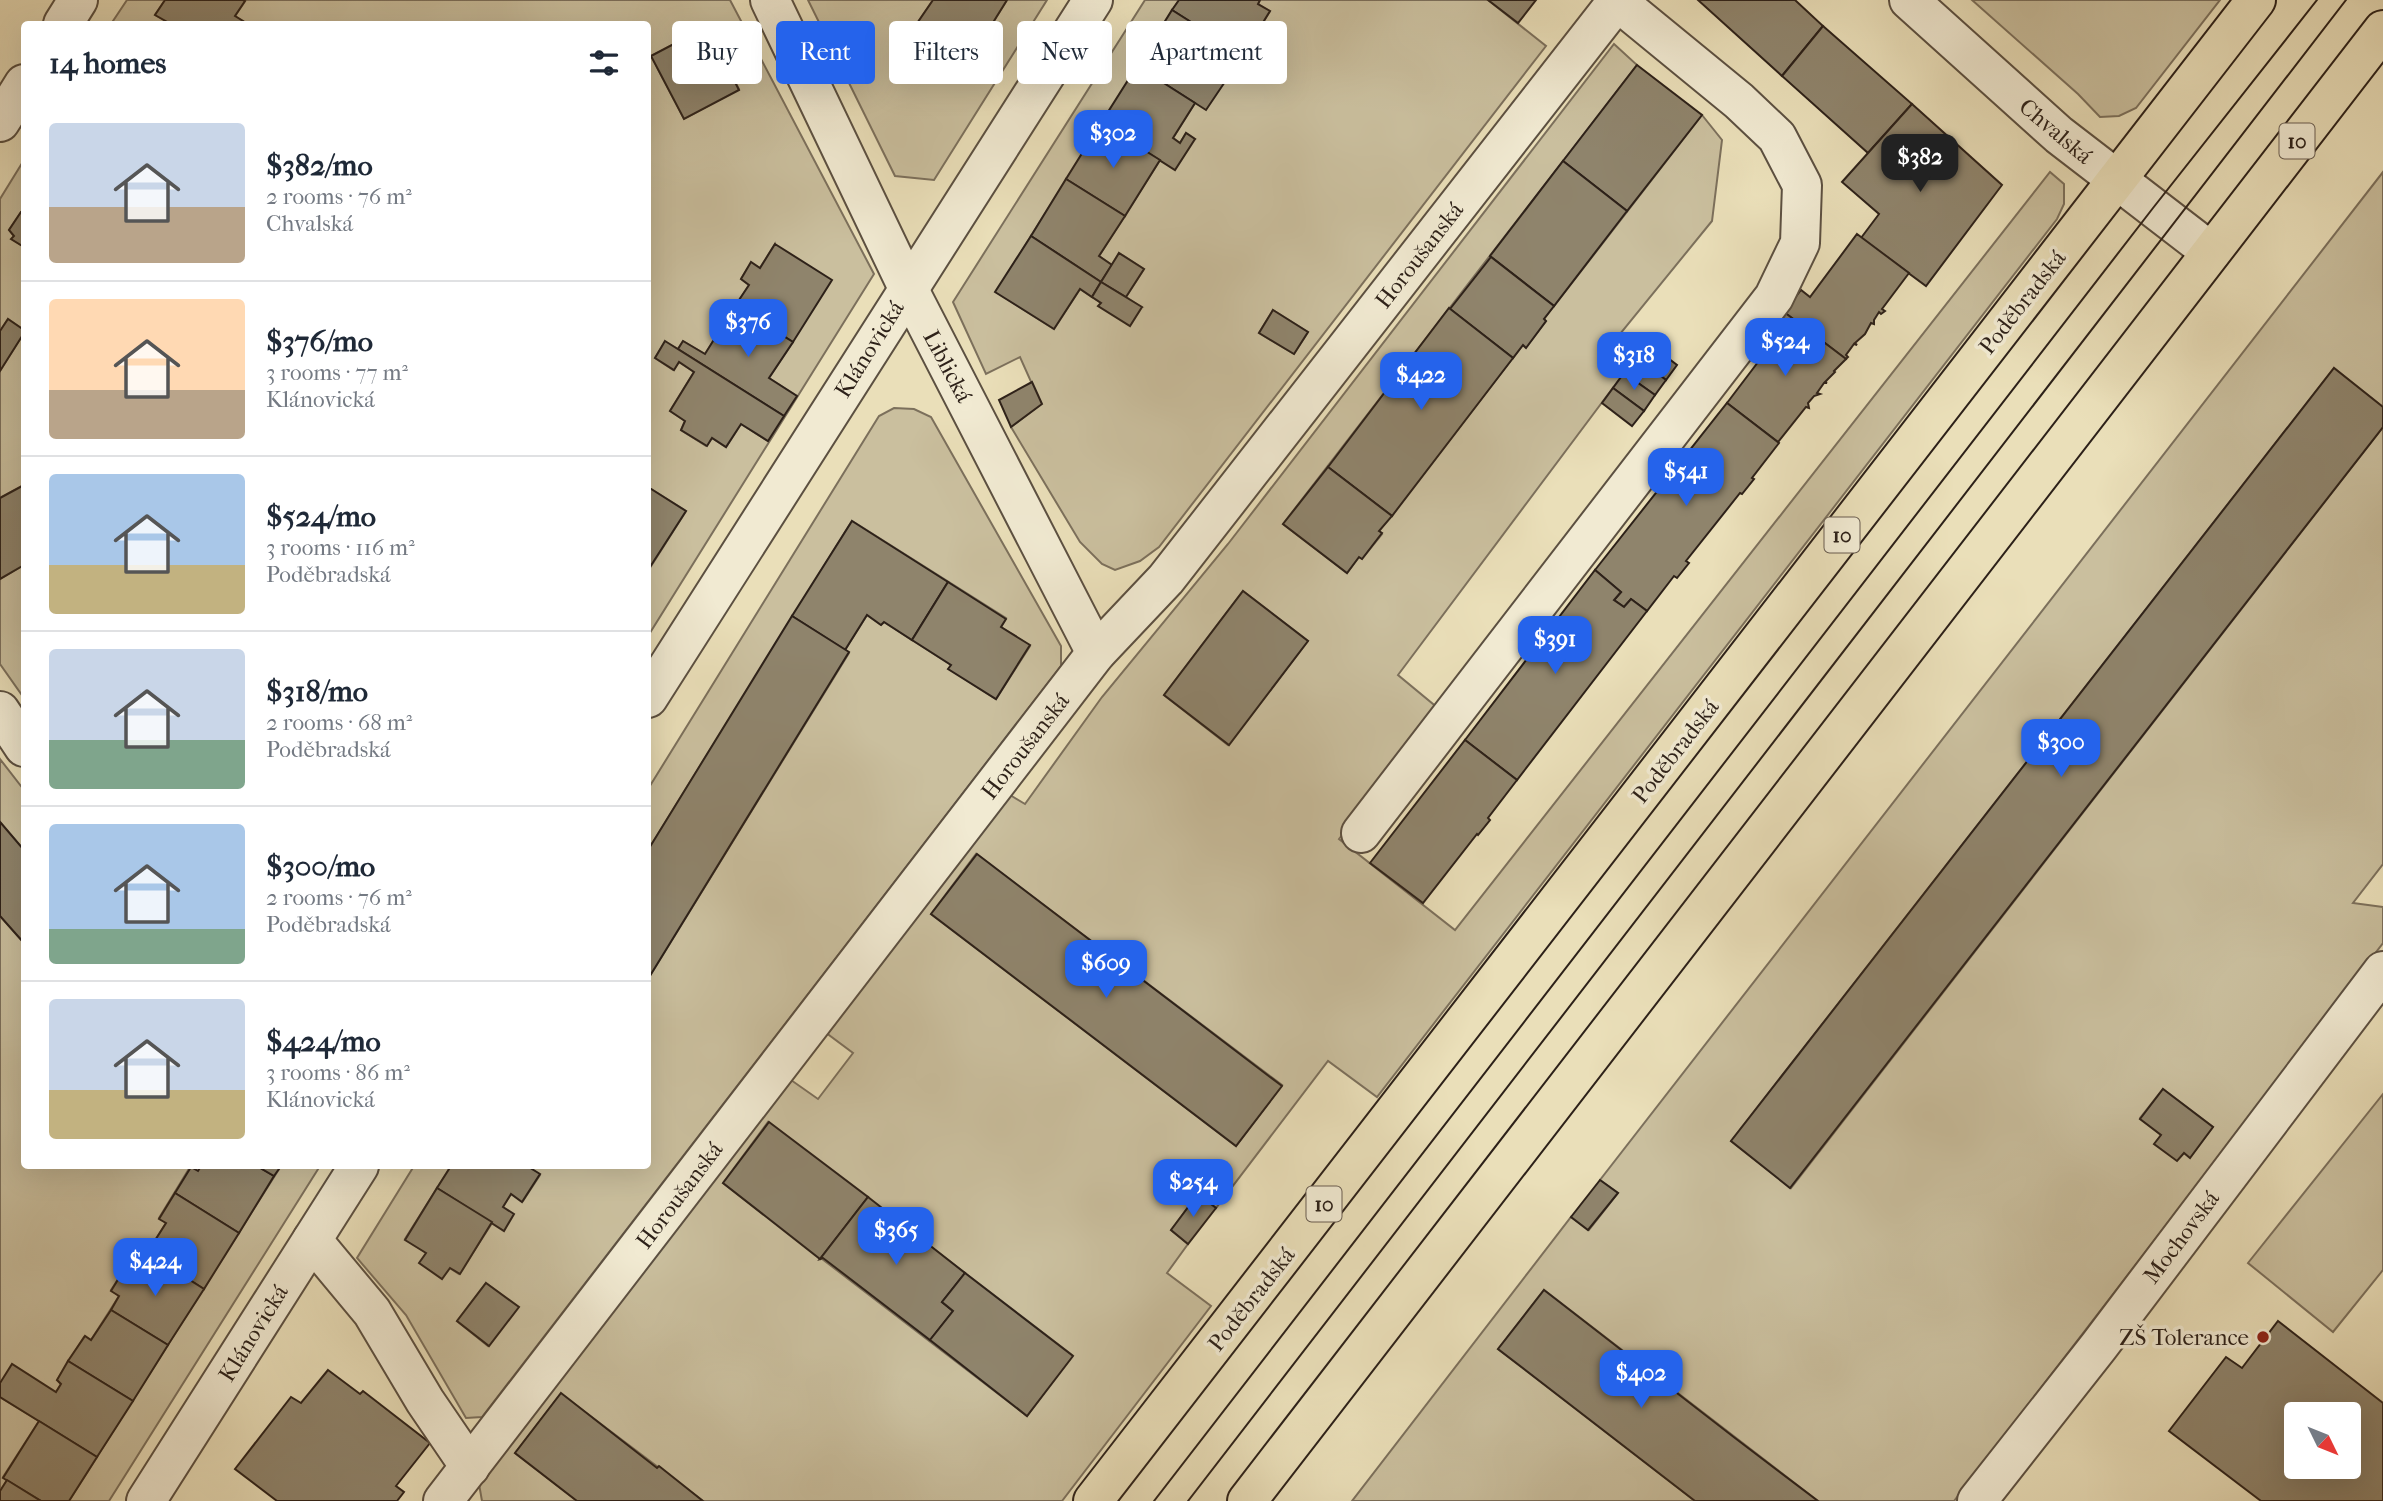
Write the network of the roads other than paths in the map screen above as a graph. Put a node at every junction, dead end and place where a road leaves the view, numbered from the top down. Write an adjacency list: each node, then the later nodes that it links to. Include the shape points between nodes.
1 (78, 0): 7 (street)
2 (771, 0): 13 (street, Liblická)
3 (1093, 0): 13 (street, Klánovická)
4 (1909, 0): 11 (street, Chvalská)
5 (2256, 0): 11 (main road, Poděbradská / 10)
6 (1617, 1): 14 (street, Horoušanská, via 1166,579); 18 (street, via 1777,136 1802,185 1800,243 1774,297)
7 (65, 21)
8 (2383, 30): 12 (main road, 10)
9 (21, 89): 10 (street)
10 (0, 122)
11 (2116, 180): 12 (street, Chvalská); 25 (main road, Poděbradská / 10)
12 (2211, 252): 26 (main road, 10)
13 (908, 288): 14 (street, Liblická); 15 (street, Klánovická)
14 (1096, 653): 22 (street, Horoušanská)
15 (651, 693)
16 (0, 711): 17 (street)
17 (21, 742)
18 (1361, 833)
19 (2383, 971): 27 (street, Mochovská)
20 (357, 1169): 21 (street, Klánovická)
21 (313, 1240): 22 (street, via 372,1312); 23 (street, Klánovická)
22 (470, 1467): 24 (street, Horoušanská)
23 (146, 1501)
24 (443, 1501)
25 (1093, 1501)
26 (1247, 1501)
27 (1977, 1501)

